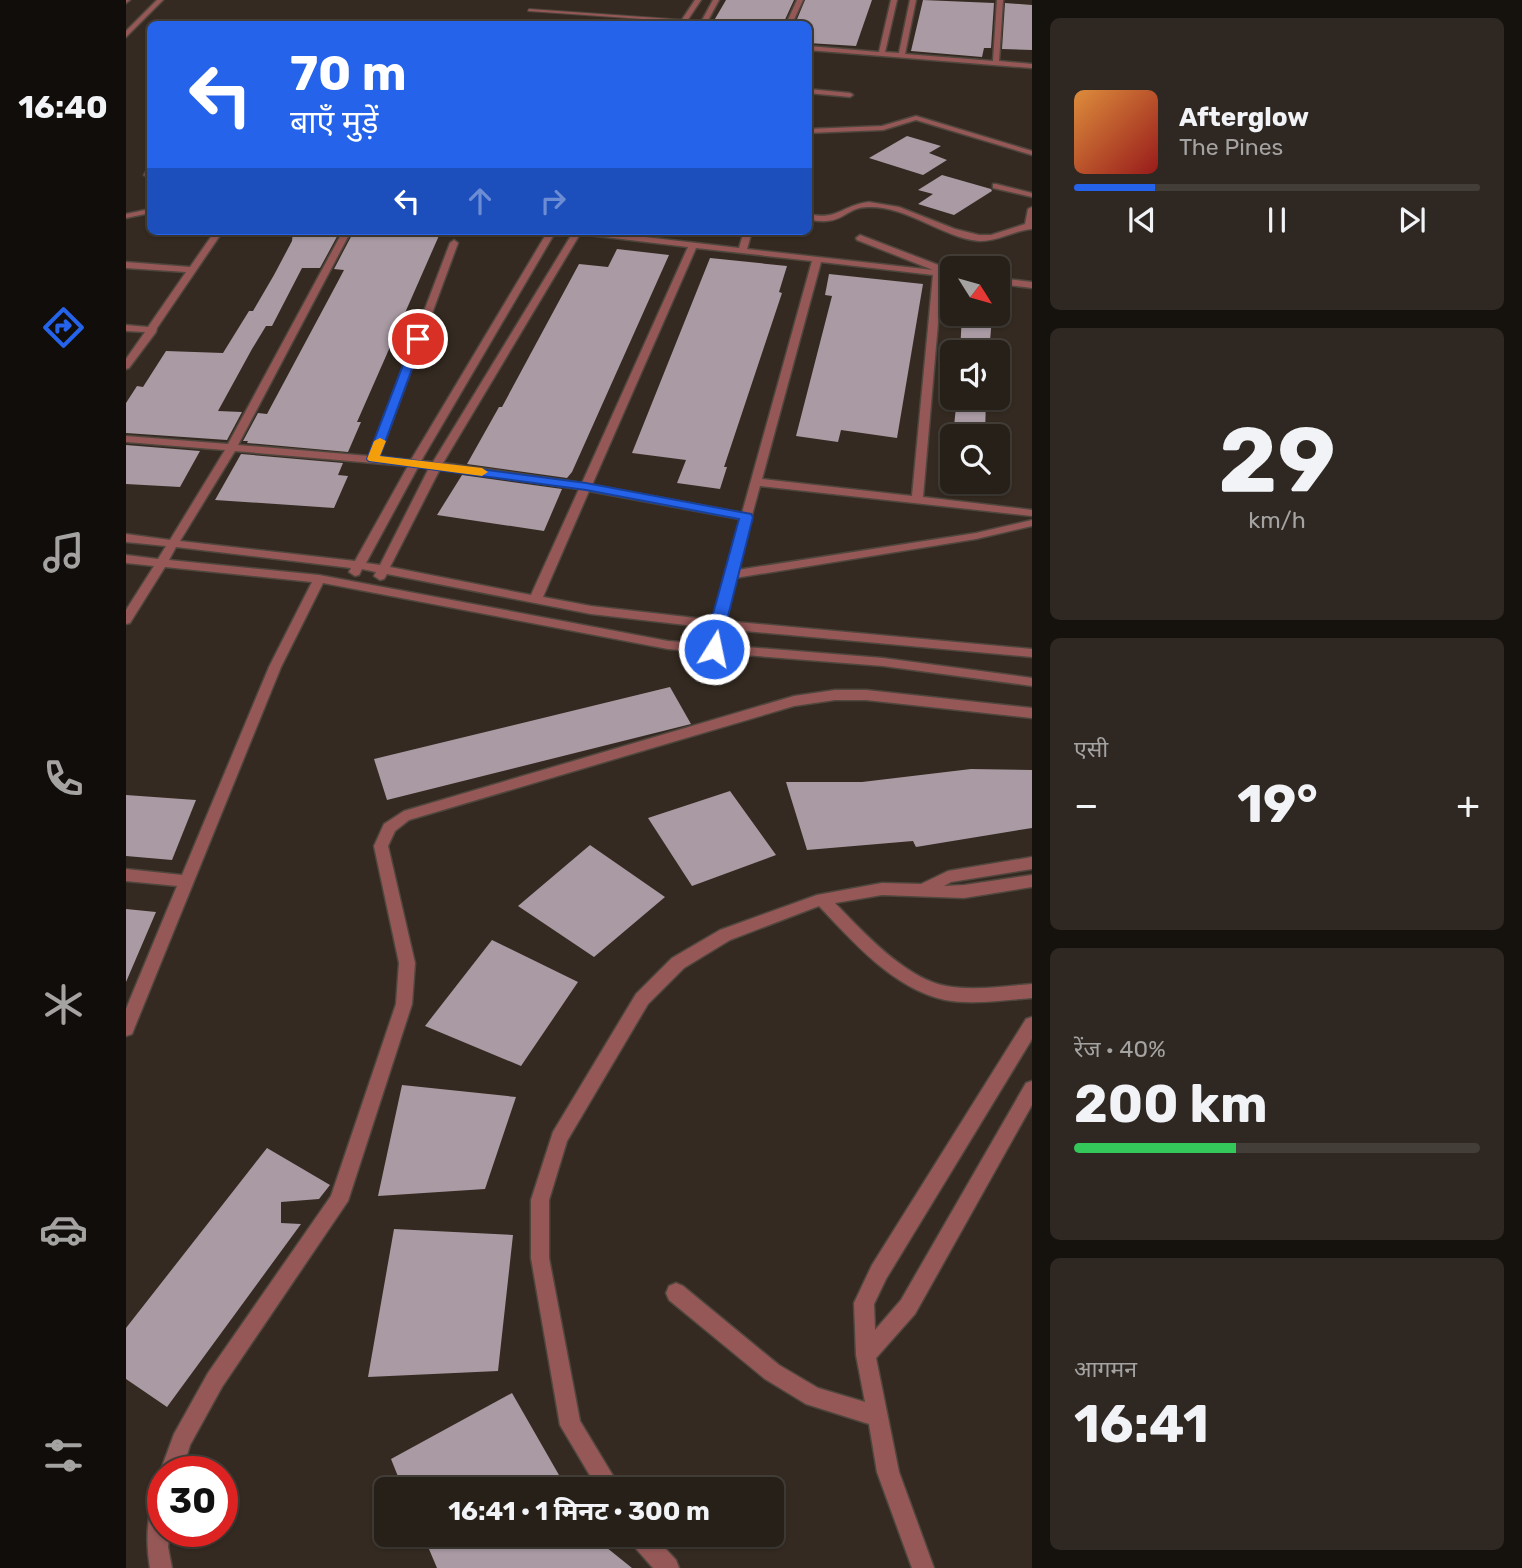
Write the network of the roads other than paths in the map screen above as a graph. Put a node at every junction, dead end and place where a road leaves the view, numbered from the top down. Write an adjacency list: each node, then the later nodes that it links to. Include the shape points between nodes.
1 (160, 0): 13 (street)
2 (698, 0): 10 (street)
3 (716, 0): 11 (street)
4 (800, 0): 12 (street)
5 (894, 0): 14 (street)
6 (913, 0): 15 (street)
7 (1000, 0): 20 (street)
8 (529, 10): 9 (lane)
9 (660, 21)
10 (685, 21)
11 (705, 21)
12 (790, 21)
13 (126, 35)
14 (886, 39): 15 (street); 18 (street)
15 (905, 41): 19 (street)
16 (812, 48): 18 (street)
17 (812, 53): 21 (street)
18 (883, 53): 19 (street)
19 (902, 55): 20 (street)
20 (996, 63): 21 (street)
21 (1032, 69)
22 (812, 91): 23 (street)
23 (850, 95)
24 (812, 131): 25 (street, via 883,128 922,119)
25 (1032, 153)
26 (996, 186): 27 (street)
27 (1032, 195)
28 (1032, 209): 32 (street)
29 (147, 212): 30 (street)
30 (126, 216)
31 (812, 217): 32 (street, via 836,220 857,206 879,205 976,238)
32 (1030, 226)
33 (216, 235): 45 (street)
34 (345, 235): 53 (street)
35 (550, 235): 55 (street)
36 (576, 235): 56 (street)
37 (611, 235): 41 (street)
38 (747, 235): 42 (street)
39 (860, 238): 46 (street, via 932,264)
40 (454, 243): 54 (street)
41 (693, 245): 42 (street); 58 (street)
42 (742, 251): 43 (street)
43 (817, 260): 46 (street); 57 (street)
44 (126, 265): 45 (street)
45 (192, 270): 50 (street)
46 (939, 274): 59 (street)
47 (1010, 282): 48 (street)
48 (1032, 285)
49 (126, 328): 50 (street)
50 (153, 330): 51 (street)
51 (126, 366)
52 (126, 439): 53 (street)
53 (231, 449): 54 (street); 64 (street)
54 (373, 459): 55 (street)
55 (414, 464): 56 (street); 67 (street)
56 (436, 465): 58 (street); 68 (street)
57 (756, 482): 59 (street); 61 (street)
58 (586, 487): 61 (street); 73 (street)
59 (917, 501): 60 (street)
60 (1032, 513)
61 (746, 517): 69 (street)
62 (1032, 523): 69 (street)
63 (126, 538): 64 (street)
64 (172, 542): 66 (street); 67 (street)
65 (126, 559): 66 (street)
66 (161, 561): 70 (street); 74 (street)
67 (359, 565): 68 (street); 71 (street)
68 (384, 569): 72 (street); 73 (street)
69 (731, 575): 75 (street)
70 (319, 579): 71 (street); 82 (street, via 275,667)
71 (347, 584): 72 (street)
72 (373, 589): 76 (street, via 668,645)
73 (535, 600): 75 (street)
74 (126, 620)
75 (717, 625): 76 (street); 77 (street)
76 (714, 649): 78 (street, via 883,662)
77 (1032, 653)
78 (1032, 682)
79 (1032, 713): 93 (street, via 866,695 794,701 404,816 388,828 381,846 407,963 404,1003 339,1201 215,1380)
80 (1032, 863): 84 (street, via 948,877)
81 (126, 875): 82 (street)
82 (187, 881): 88 (street)
83 (1032, 881): 84 (street, via 966,893)
84 (923, 890): 85 (street, via 882,889)
85 (822, 899): 86 (street, via 858,937 937,991 981,995); 94 (street, via 725,935 678,963 642,999 559,1138 540,1200 540,1258 570,1425)
86 (1032, 991)
87 (1032, 1024): 91 (street, via 879,1272 864,1303)
88 (126, 1029)
89 (1032, 1089): 91 (street, via 908,1307)
90 (676, 1293): 92 (street, via 772,1372 813,1397)
91 (866, 1355): 92 (street)
92 (879, 1417): 99 (street, via 888,1472)
93 (176, 1456)
94 (602, 1477)
95 (157, 1547): 97 (street)
96 (650, 1547): 98 (street)
97 (161, 1568)
98 (668, 1568)
99 (923, 1568)

